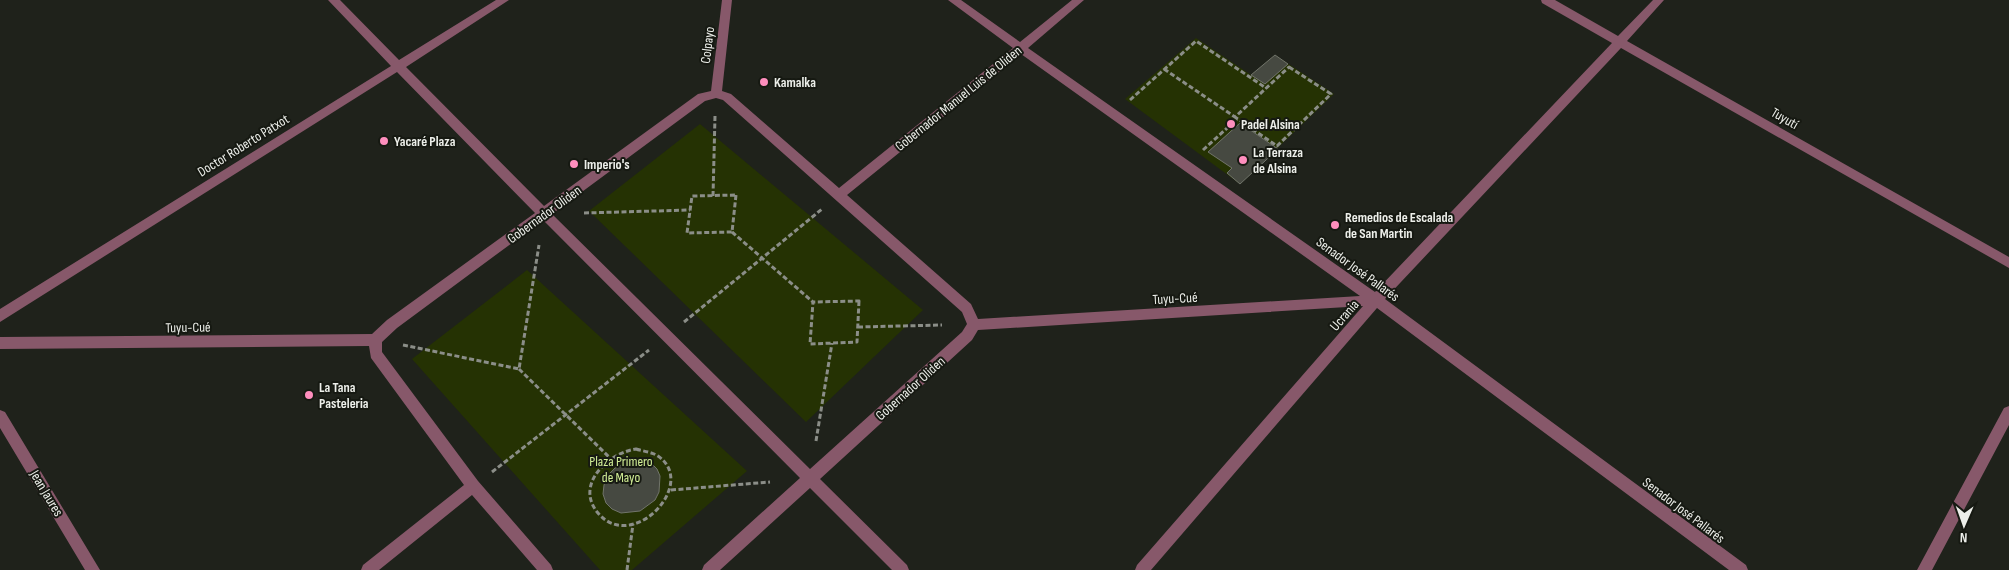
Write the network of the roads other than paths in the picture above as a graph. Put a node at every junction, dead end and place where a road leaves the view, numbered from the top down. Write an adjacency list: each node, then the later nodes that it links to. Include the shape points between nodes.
1 (333, 0): 10 (street)
2 (504, 0): 10 (street, Doctor Roberto Patxot)
3 (727, 0): 11 (street, Colpayo)
4 (953, 0): 9 (street, Senador José Pallarés)
5 (1079, 0): 9 (street, Gobernador Manuel Luis de Oliden)
6 (1546, 0): 8 (street, Tuyutí)
7 (1659, 0): 8 (street, Ucrania)
8 (1621, 42): 14 (street, Tuyutí); 15 (street, Ucrania)
9 (1020, 47): 12 (street, Gobernador Manuel Luis de Oliden); 15 (street, Senador José Pallarés)
10 (397, 66): 13 (street); 16 (street, Doctor Roberto Patxot)
11 (716, 94): 12 (street, via 727,97); 13 (street, Gobernador Oliden, via 702,97)
12 (838, 196): 17 (street, via 967,308)
13 (544, 214): 18 (street, Gobernador Oliden, via 392,324); 22 (street)
14 (2009, 263)
15 (1376, 300): 17 (street, Tuyu-Cué); 29 (street, Ucrania); 30 (street, Senador José Pallarés)
16 (0, 316)
17 (974, 325): 22 (street, Gobernador Oliden, via 967,336)
18 (375, 340): 19 (street, Tuyu-Cué); 23 (street, via 376,354)
19 (0, 343)
20 (2009, 412): 31 (street)
21 (0, 416): 24 (street, Jean Jaures)
22 (810, 479): 27 (street, Gobernador Oliden); 28 (street)
23 (473, 486): 25 (street); 26 (street)
24 (93, 570)
25 (368, 570)
26 (546, 570)
27 (709, 570)
28 (902, 570)
29 (1142, 570)
30 (1740, 570)
31 (1924, 570)

